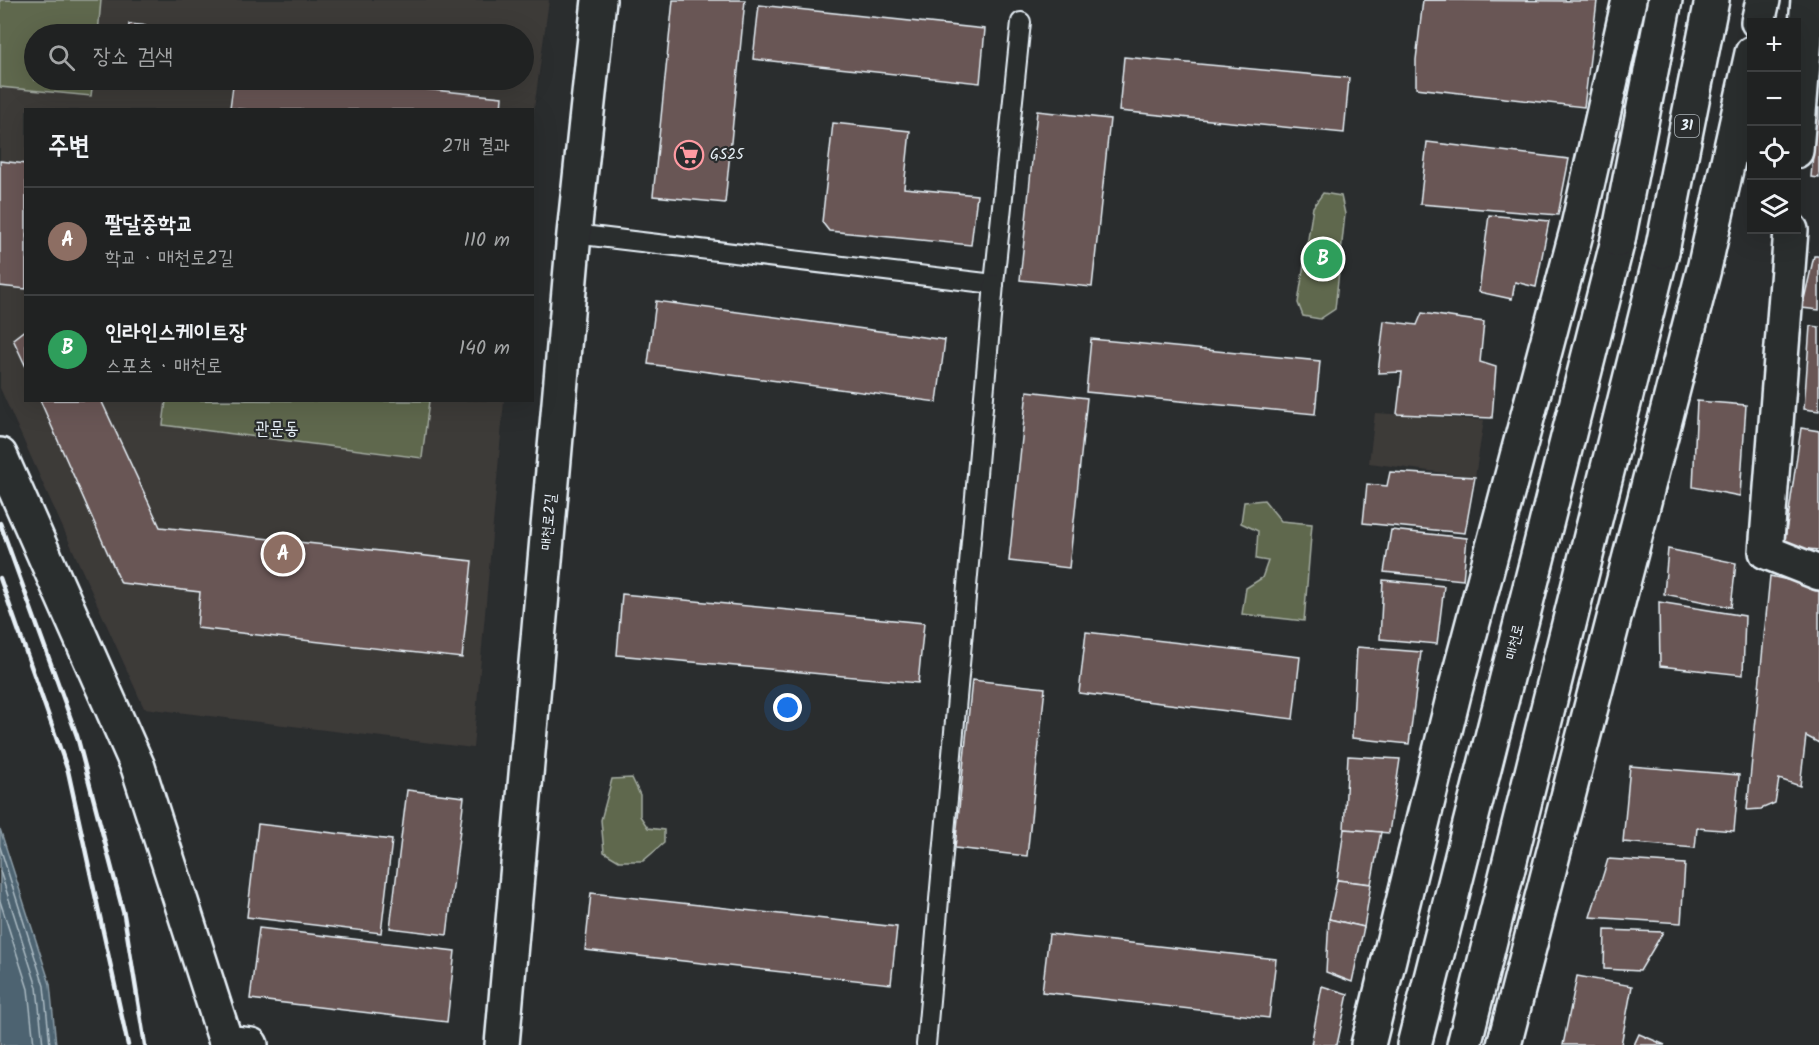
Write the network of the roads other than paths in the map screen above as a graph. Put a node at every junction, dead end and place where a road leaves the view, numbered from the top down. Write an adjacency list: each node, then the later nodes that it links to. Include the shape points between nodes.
1 (599, 0): 11 (main road, 매천로2길)
2 (1665, 0): 20 (main road, 매천로, via 1618,240)
3 (1712, 0): 21 (main road, 31, via 1662,251)
4 (1763, 0): 7 (main road)
5 (1808, 0): 10 (main road)
6 (1627, 2): 19 (main road, via 1577,230 1454,694)
7 (1759, 18)
8 (1021, 22): 13 (lane)
9 (1748, 72): 22 (main road, via 1704,269)
10 (1799, 126)
11 (574, 234): 13 (lane); 17 (main road, 매천로2길)
12 (1791, 234): 15 (main road, via 1766,552)
13 (994, 284): 18 (lane)
14 (0, 455): 16 (main road, via 138,767 226,1042)
15 (1819, 573)
16 (251, 1045)
17 (502, 1045)
18 (926, 1045)
19 (1368, 1045)
20 (1414, 1045)
21 (1464, 1045)
22 (1503, 1045)

